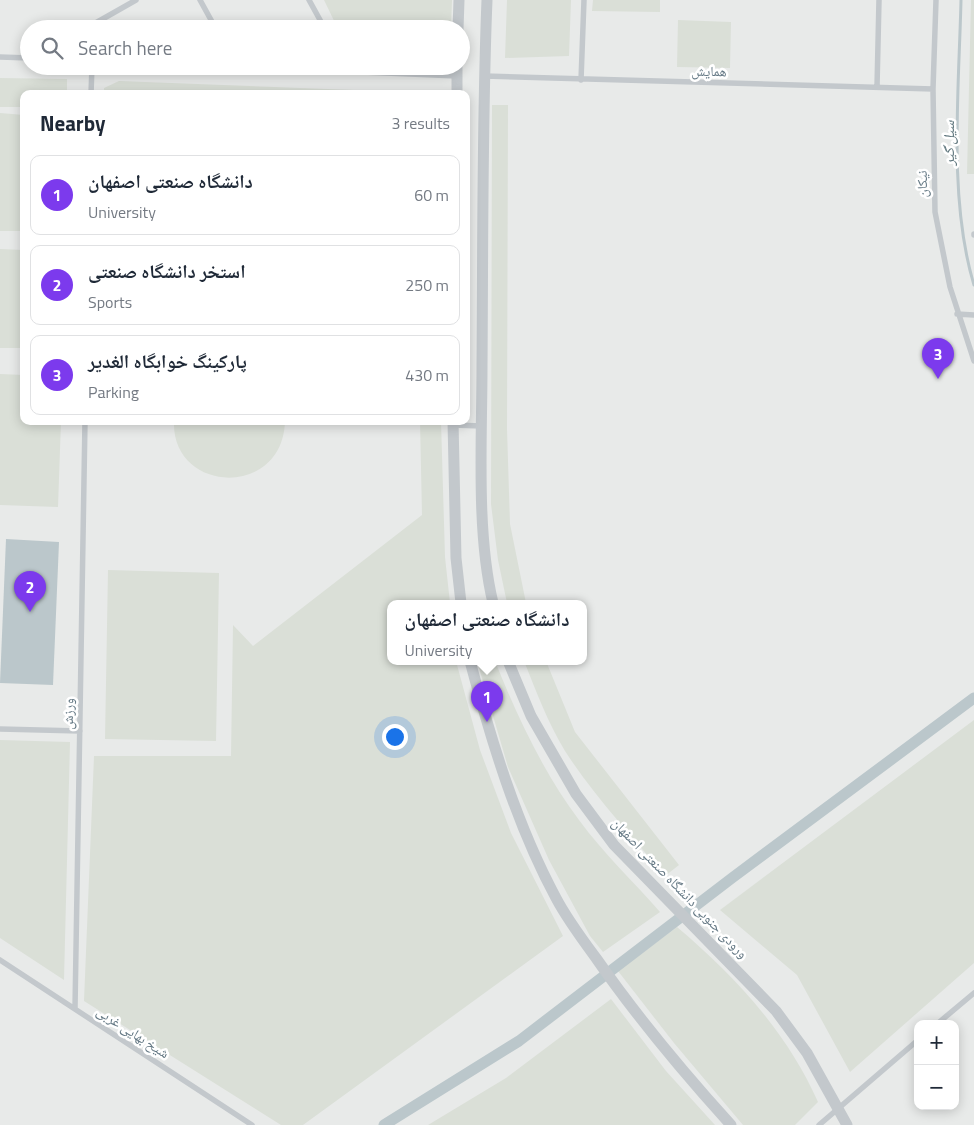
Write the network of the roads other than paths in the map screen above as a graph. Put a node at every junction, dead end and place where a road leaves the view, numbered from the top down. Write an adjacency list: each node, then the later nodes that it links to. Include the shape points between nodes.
1 (136, 0): 9 (lane)
2 (200, 0): 10 (lane)
3 (309, 0): 11 (lane)
4 (459, 0): 12 (street)
5 (487, 0): 17 (street)
6 (584, 0): 18 (lane)
7 (879, 0): 19 (lane)
8 (936, 0): 20 (lane, نیکان)
9 (101, 20)
10 (211, 20)
11 (320, 20)
12 (458, 20)
13 (0, 57): 14 (lane)
14 (20, 58)
15 (92, 75): 21 (lane)
16 (457, 75): 22 (street)
17 (484, 76): 18 (lane, همایش); 29 (street)
18 (582, 80): 19 (lane, همایش)
19 (877, 87): 20 (lane, همایش)
20 (933, 89): 23 (lane, نیکان, via 935,212 942,257)
21 (91, 90)
22 (457, 90)
23 (957, 314): 24 (lane); 25 (lane, نیکان)
24 (974, 314)
25 (974, 362)
26 (85, 425): 35 (lane, ورزش)
27 (453, 425): 30 (street, via 456,558)
28 (470, 425): 29 (lane)
29 (482, 426): 31 (street, via 484,538)
30 (462, 600)
31 (493, 600)
32 (471, 665): 43 (street, via 492,740 533,849 556,899 652,1034)
33 (510, 665): 41 (street, ورودی جنوبی دانشگاه صنعتی اصفهان, via 531,716 576,794 614,845 776,1011 807,1053)
34 (0, 729): 35 (lane)
35 (80, 731): 38 (lane, ورزش)
36 (0, 960): 38 (lane, شیخ بهایی غربی)
37 (974, 993): 39 (lane)
38 (75, 1008): 42 (lane, شیخ بهایی غربی)
39 (942, 1020)
40 (914, 1043): 41 (lane)
41 (839, 1107): 44 (lane); 45 (street, ورودی جنوبی دانشگاه صنعتی اصفهان)
42 (252, 1125)
43 (731, 1125)
44 (819, 1125)
45 (847, 1125)

